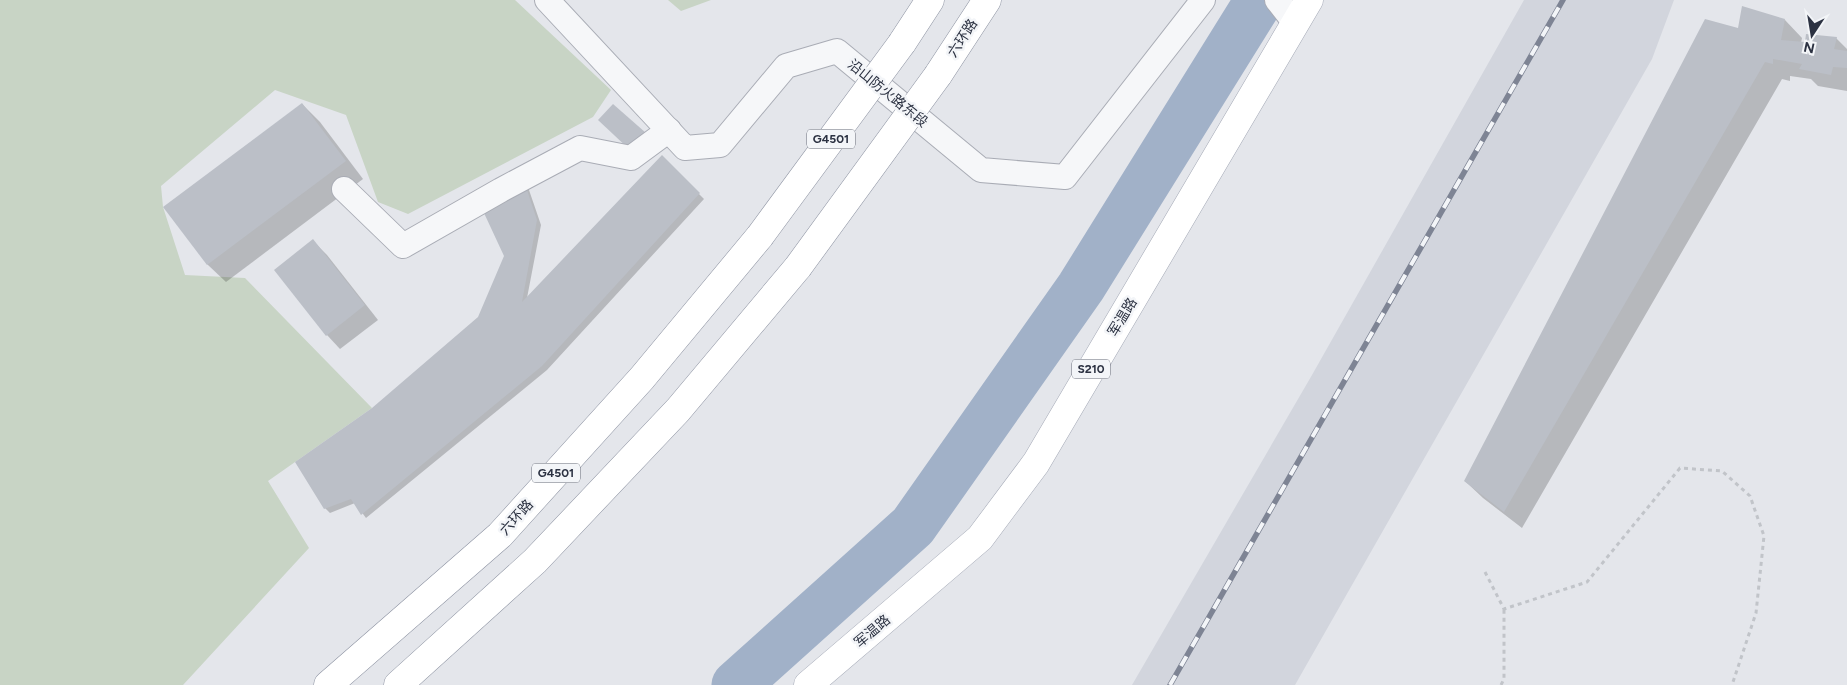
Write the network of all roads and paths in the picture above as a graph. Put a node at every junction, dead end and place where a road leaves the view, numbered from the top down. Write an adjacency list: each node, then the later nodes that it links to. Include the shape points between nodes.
1 (547, 0): 8 (street, 沿山防火路东段)
2 (930, 0): 12 (main road, 六环路 / G4501, bridge, via 760,236 642,378 500,535)
3 (986, 0): 13 (main road, 六环路, bridge, via 938,75 798,267 678,410 535,561)
4 (1204, 0): 8 (street, 沿山防火路东段, via 1065,177 981,170 837,51 786,66 720,145 685,148)
5 (1277, 0): 7 (street)
6 (1309, 0): 7 (main road, 军温路 / S210)
7 (1295, 23): 14 (main road, 军温路 / S210, via 1036,463 980,538)
8 (668, 130): 9 (street, via 631,158 580,148 403,246)
9 (344, 188)
10 (1485, 572): 11 (path)
11 (1504, 609): 15 (path); 16 (path, via 1587,582 1680,468 1722,470 1750,496 1764,536 1756,613)
12 (328, 685)
13 (398, 685)
14 (808, 685)
15 (1502, 685)
16 (1732, 685)

